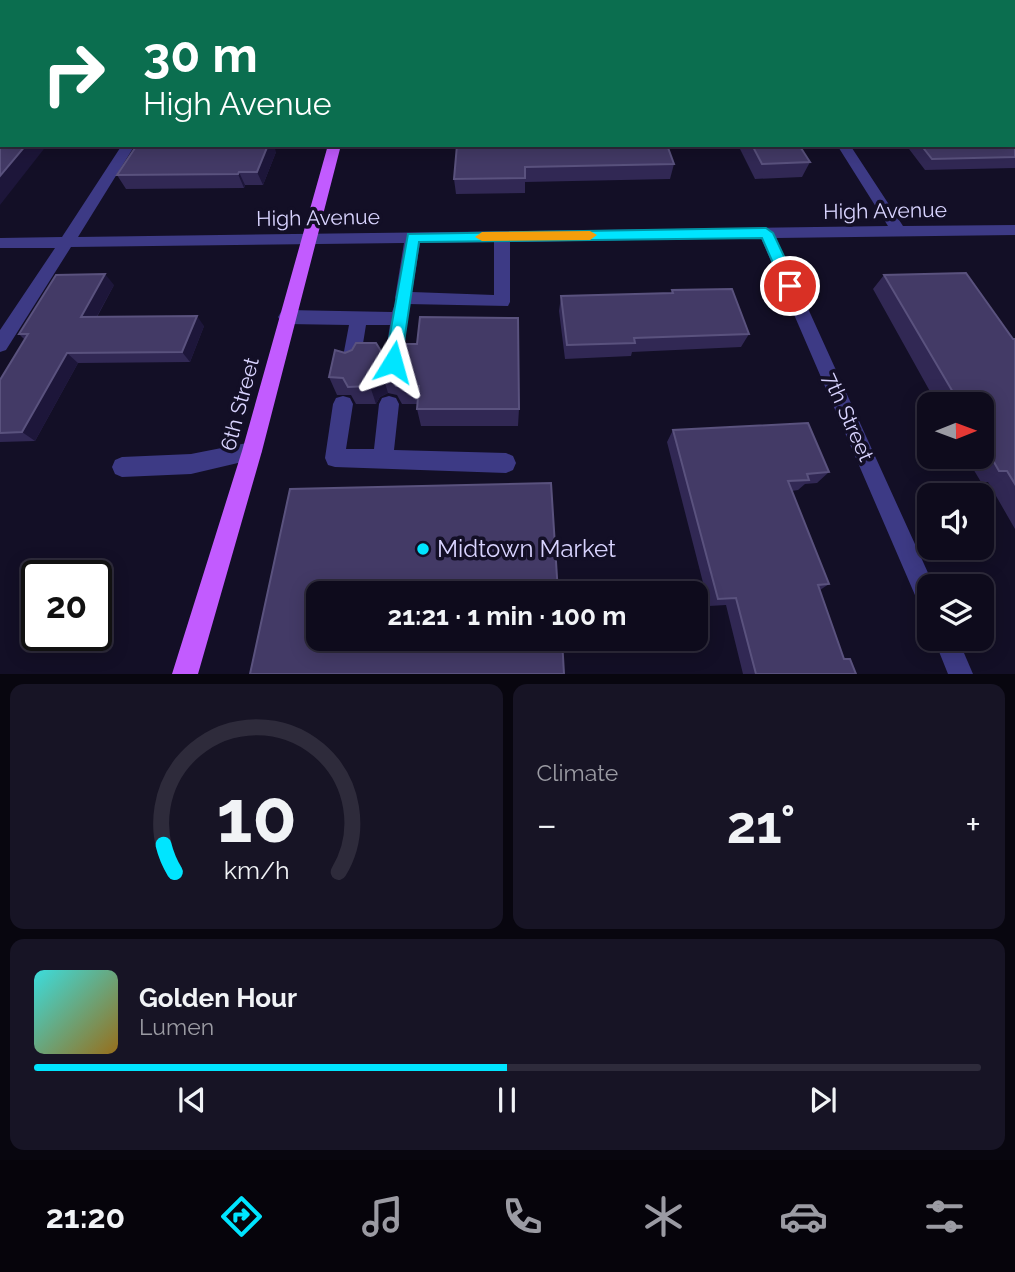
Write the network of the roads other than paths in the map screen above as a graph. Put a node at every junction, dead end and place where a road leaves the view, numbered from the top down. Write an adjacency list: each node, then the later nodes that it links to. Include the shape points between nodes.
1 (128, 147): 10 (street)
2 (334, 147): 9 (main road, 6th Street)
3 (844, 147): 5 (street)
4 (1015, 230): 5 (street, High Avenue)
5 (899, 232): 6 (street, High Avenue)
6 (766, 233): 7 (street, High Avenue); 25 (street, 7th Street)
7 (502, 236): 8 (street, High Avenue); 12 (street, via 502,302)
8 (413, 238): 9 (street, High Avenue); 12 (street)
9 (309, 239): 10 (street, High Avenue); 13 (main road, 6th Street)
10 (67, 242): 11 (street, High Avenue); 16 (street)
11 (0, 243)
12 (403, 298): 15 (street)
13 (287, 317): 14 (street); 21 (main road, 6th Street)
14 (359, 318): 15 (street); 17 (street)
15 (399, 319): 18 (street)
16 (0, 345)
17 (351, 362)
18 (393, 362)
19 (343, 404): 22 (street, via 335,458)
20 (389, 404): 22 (street)
21 (252, 451): 24 (street, via 191,464); 27 (main road, 6th Street)
22 (383, 459): 23 (street)
23 (506, 463)
24 (121, 467)
25 (917, 574)
26 (951, 651): 28 (street)
27 (185, 674)
28 (961, 674)

